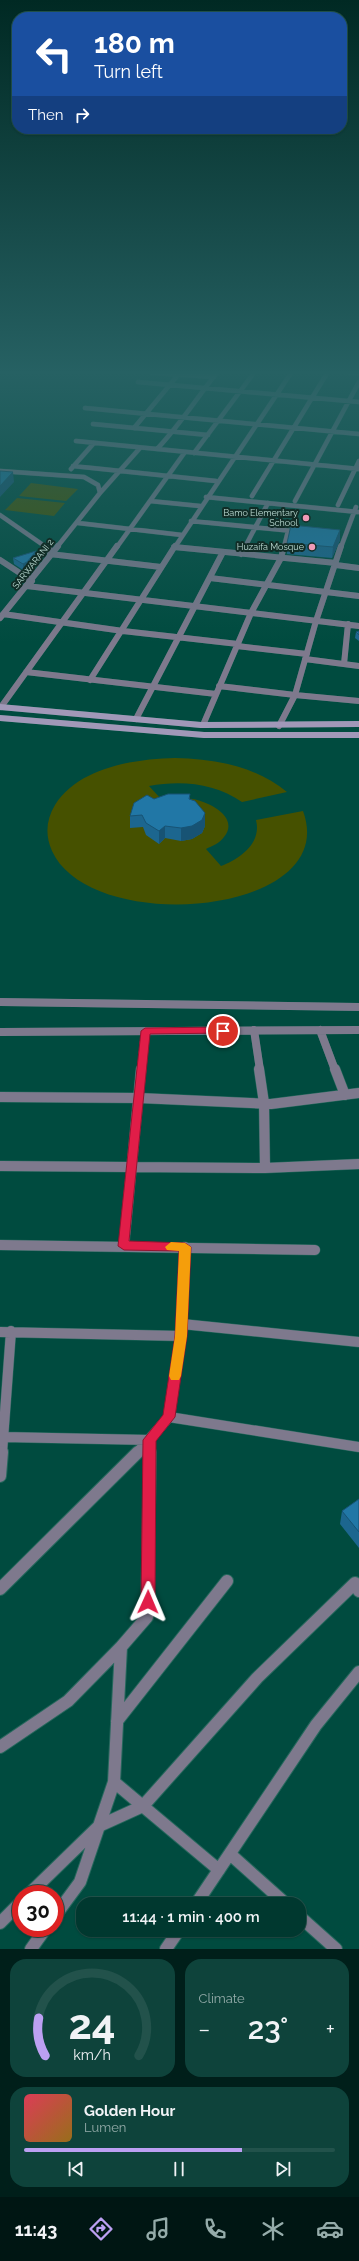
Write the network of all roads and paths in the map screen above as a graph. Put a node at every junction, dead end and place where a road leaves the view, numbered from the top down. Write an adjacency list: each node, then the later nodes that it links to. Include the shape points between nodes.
1 (78, 461): 9 (street)
2 (129, 461): 12 (street, SARWARANI 2)
3 (179, 461): 14 (street)
4 (230, 461): 15 (street)
5 (274, 461): 8 (street); 18 (street)
6 (316, 461): 8 (street)
7 (359, 461): 10 (street)
8 (314, 465): 10 (street); 20 (street)
9 (73, 466): 12 (street); 13 (street)
10 (357, 469): 22 (street)
11 (0, 471): 13 (street)
12 (121, 471): 14 (street); 16 (street, SARWARANI 2)
13 (68, 476): 16 (street, via 89,479 98,485)
14 (168, 476): 15 (street); 19 (street)
15 (216, 481): 17 (street)
16 (100, 493): 27 (street, SARWARANI 2)
17 (208, 494): 18 (street); 21 (street); 23 (street)
18 (252, 496): 20 (street)
19 (150, 501): 23 (street); 29 (street)
20 (295, 501): 22 (street)
21 (268, 503): 24 (street); 28 (street)
22 (338, 505): 24 (street)
23 (200, 506): 26 (street)
24 (357, 510): 34 (street)
25 (0, 515): 36 (street)
26 (191, 521): 28 (street); 32 (street)
27 (78, 523): 29 (street); 36 (street, SARWARANI 2)
28 (255, 527): 30 (street); 38 (street)
29 (130, 529): 32 (street); 41 (street)
30 (288, 531): 31 (street); 39 (street)
31 (296, 532)
32 (182, 535): 35 (street)
33 (336, 536): 34 (street)
34 (344, 537): 42 (street)
35 (174, 547): 37 (street); 43 (street)
36 (51, 552): 41 (street); 46 (street, SARWARANI 2)
37 (223, 552): 38 (street); 45 (street)
38 (241, 554): 39 (street)
39 (281, 558): 42 (street); 47 (street)
40 (0, 560): 46 (street)
41 (108, 561): 43 (street); 50 (street)
42 (336, 564): 44 (street); 49 (street)
43 (161, 567): 52 (street)
44 (359, 568)
45 (210, 578): 47 (street); 53 (street)
46 (32, 581): 48 (street, SARWARANI 2)
47 (266, 585): 49 (street); 55 (street)
48 (27, 586): 50 (street); 54 (street, SARWARANI 2)
49 (326, 592): 51 (street); 56 (street)
50 (84, 593): 52 (street); 57 (street)
51 (359, 596)
52 (141, 600): 53 (street); 60 (street)
53 (196, 606): 55 (street); 61 (street)
54 (2, 613): 57 (street)
55 (251, 613): 56 (street); 62 (street)
56 (316, 621): 58 (street); 63 (street)
57 (63, 623): 60 (street); 66 (street)
58 (348, 624): 59 (street); 64 (street)
59 (359, 626)
60 (123, 632): 61 (street); 67 (street)
61 (180, 638): 62 (street); 69 (street)
62 (238, 645): 63 (street); 68 (street)
63 (306, 656): 64 (street); 71 (street)
64 (344, 664): 65 (street)
65 (359, 666)
66 (26, 672): 67 (street); 73 (street)
67 (90, 680): 69 (street)
68 (219, 686): 70 (street); 71 (street)
69 (153, 687): 70 (street); 76 (street)
70 (216, 694): 78 (street)
71 (295, 695): 72 (street); 80 (street)
72 (359, 701)
73 (0, 707): 74 (main road)
74 (107, 717): 76 (main road); 79 (main road)
75 (0, 718): 79 (main road)
76 (136, 719): 78 (main road)
77 (359, 724): 80 (main road)
78 (203, 725): 80 (main road)
79 (102, 726): 81 (main road, via 204,735)
80 (279, 726)
81 (359, 735)
82 (0, 1002): 83 (street)
83 (359, 1008)
84 (254, 1030): 85 (street); 87 (street); 93 (street)
85 (320, 1030): 86 (street); 90 (street)
86 (359, 1030)
87 (145, 1031): 88 (street); 92 (street)
88 (0, 1032)
89 (359, 1093): 90 (street)
90 (345, 1095): 93 (street, via 319,1100)
91 (0, 1097): 92 (street)
92 (138, 1098): 93 (street); 96 (street)
93 (264, 1103): 97 (street)
94 (359, 1164): 97 (street)
95 (0, 1166): 96 (street)
96 (132, 1167): 97 (street); 99 (street)
97 (265, 1168)
98 (0, 1245): 99 (street)
99 (124, 1246): 100 (street)
100 (185, 1247): 101 (street); 102 (street)
101 (315, 1250)
102 (182, 1324): 105 (street); 106 (street)
103 (11, 1331): 104 (street); 105 (street); 108 (street)
104 (0, 1332)
105 (181, 1336): 107 (street)
106 (359, 1342)
107 (169, 1417): 109 (street); 110 (street)
108 (3, 1437): 109 (street); 111 (street)
109 (150, 1440): 113 (street); 115 (street, via 148,1617)
110 (359, 1447)
111 (0, 1476)
112 (227, 1581): 117 (street)
113 (0, 1589)
114 (359, 1591): 120 (street, via 355,1583 257,1678)
115 (122, 1647): 117 (street); 118 (street, via 68,1701)
116 (359, 1672): 122 (street, via 316,1725)
117 (117, 1721): 119 (street)
118 (0, 1747)
119 (114, 1782): 120 (street); 121 (street)
120 (143, 1806): 121 (street); 123 (street)
121 (99, 1826): 124 (street); 127 (street, via 80,1882)
122 (230, 1854): 123 (street); 126 (street)
123 (219, 1870): 125 (street)
124 (38, 1885)
125 (201, 1897)
126 (278, 1897)
127 (64, 1904)
128 (12, 1911): 129 (street)
129 (0, 1922)
130 (306, 1922): 135 (street)
131 (40, 1937): 133 (street)
132 (174, 1937): 134 (street)
133 (31, 1949)
134 (166, 1949)
135 (336, 1949)

